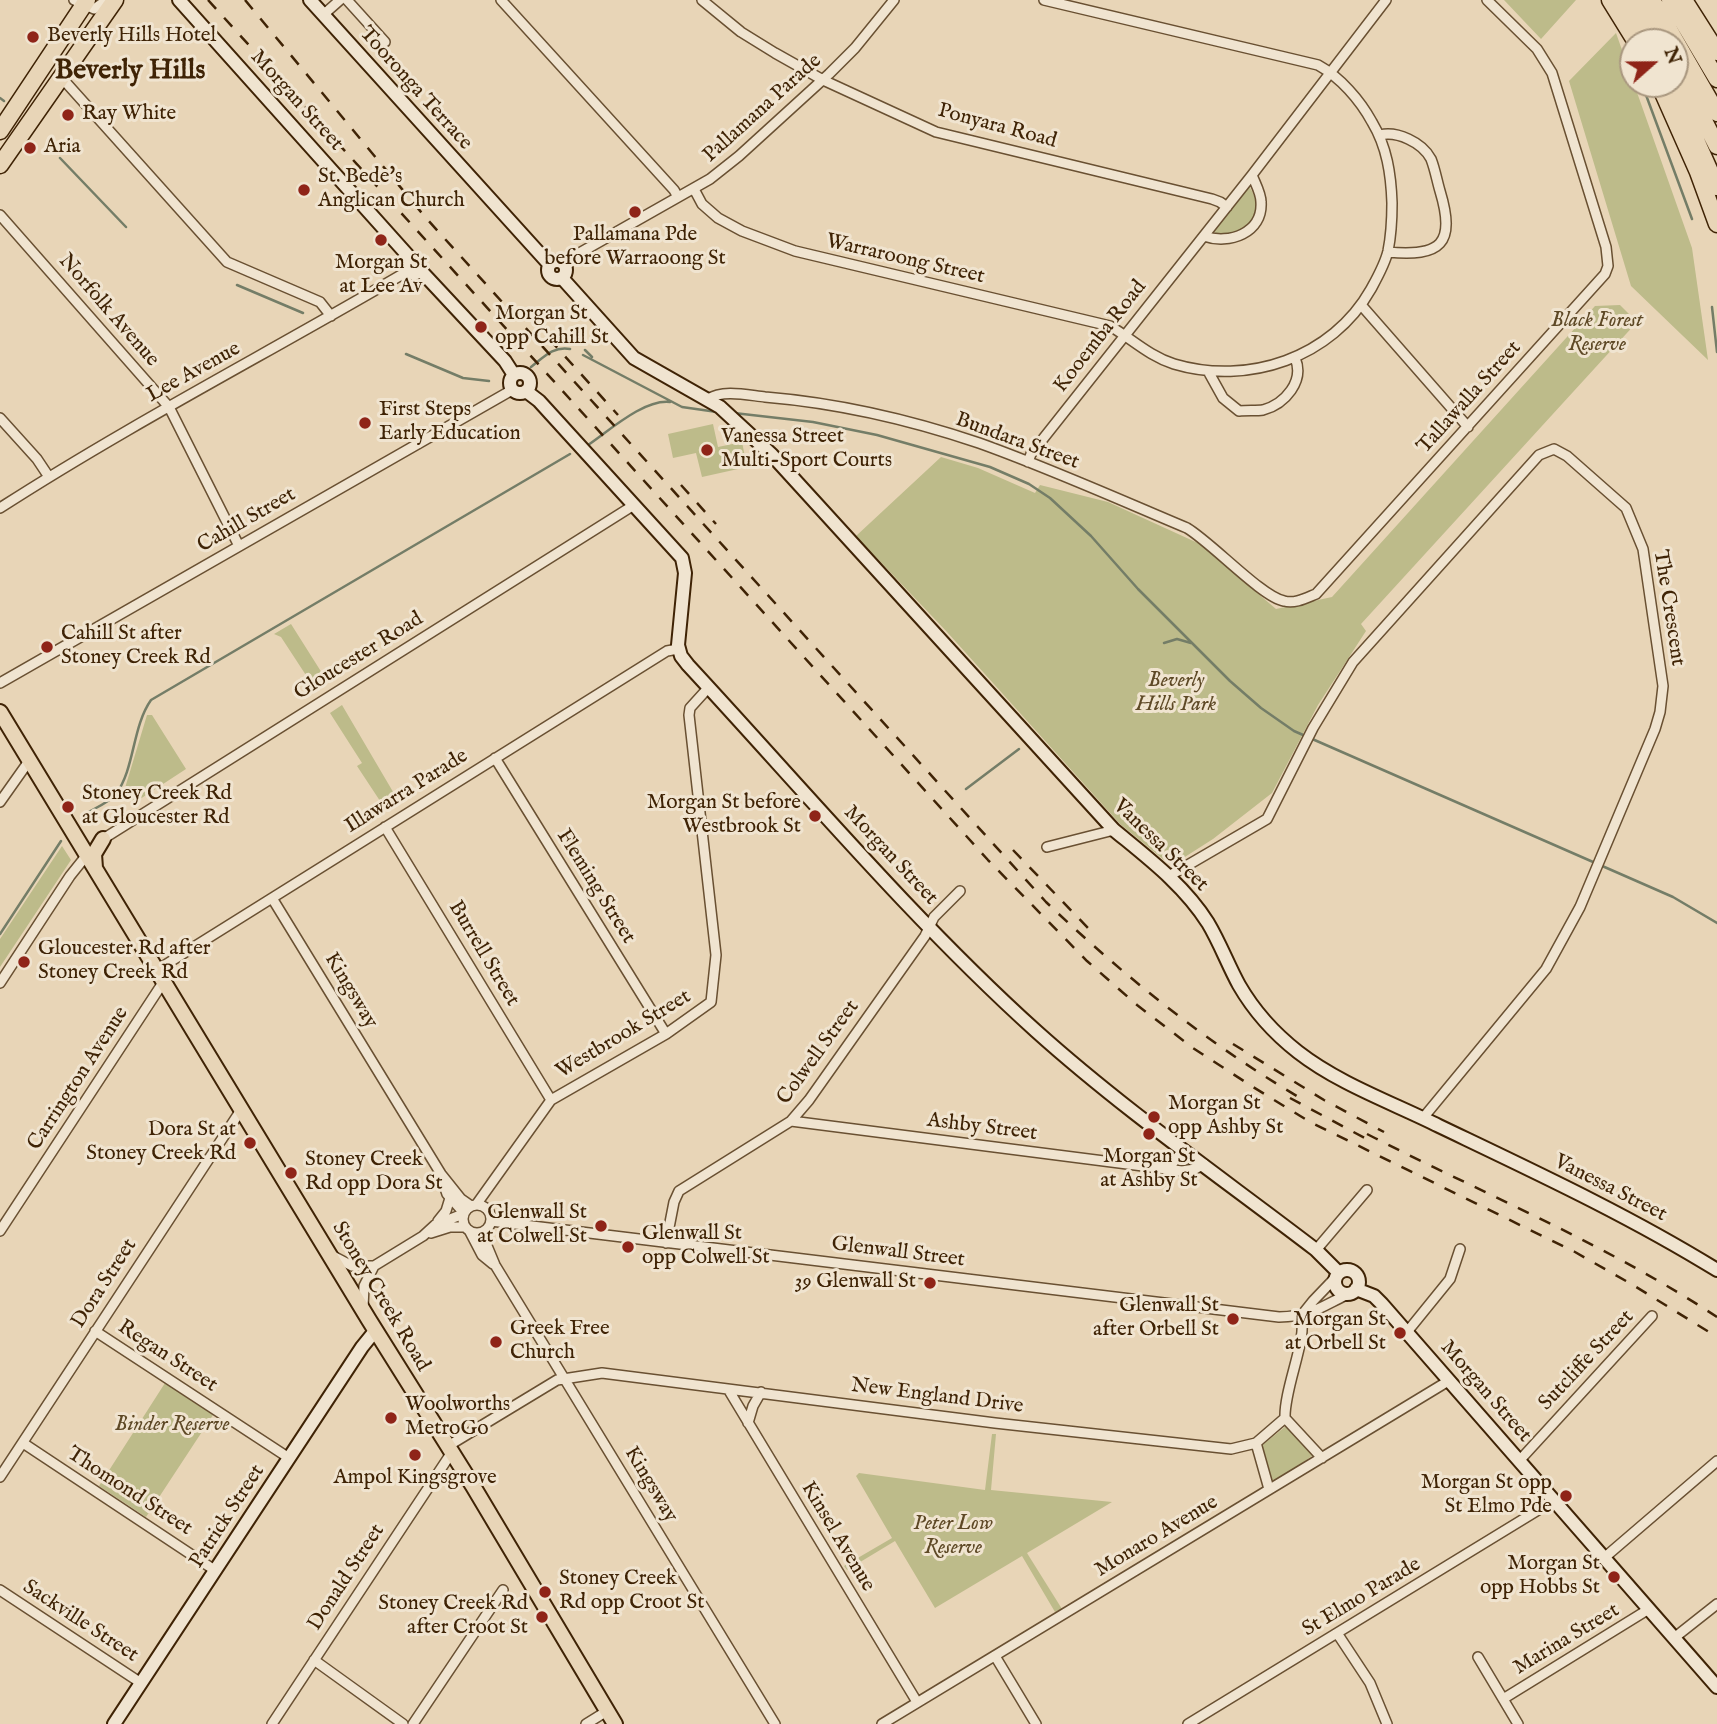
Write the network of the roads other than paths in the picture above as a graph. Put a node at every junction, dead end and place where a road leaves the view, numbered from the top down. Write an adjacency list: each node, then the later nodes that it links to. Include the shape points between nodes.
1 (107, 0): 19 (street, via 94,9)
2 (115, 0): 27 (highway)
3 (179, 0): 49 (street, Morgan Street)
4 (310, 0): 20 (street, Tooronga Terrace)
5 (340, 0): 20 (street)
6 (347, 0): 24 (street)
7 (501, 0): 41 (street)
8 (702, 0): 29 (street, Ponyara Road, via 741,32)
9 (894, 0): 29 (street, Pallamana Parade)
10 (1044, 0): 26 (street)
11 (1386, 0): 26 (street, Kooemba Road)
12 (1487, 0): 62 (street, Tallawalla Street, via 1537,49 1552,73 1608,257 1605,274)
13 (1610, 0): 21 (highway)
14 (1622, 0): 22 (highway)
15 (1635, 0): 23 (highway)
16 (1652, 0): 33 (highway)
17 (1670, 0): 28 (highway)
18 (1684, 0): 25 (highway)
19 (81, 2): 34 (highway)
20 (323, 15): 47 (street, Tooronga Terrace)
21 (1627, 28)
22 (1639, 28)
23 (1653, 28)
24 (385, 42)
25 (1717, 52)
26 (1329, 72): 35 (street, via 1356,97); 38 (street, Kooemba Road)
27 (61, 77): 37 (highway); 52 (street, via 229,264 320,302)
28 (1717, 79)
29 (822, 80): 40 (street, Pallamana Parade, via 739,156); 42 (street, Ponyara Road, via 936,132 1212,199)
30 (1689, 91): 36 (highway)
31 (1665, 98): 44 (highway)
32 (1677, 98): 39 (highway)
33 (1717, 113)
34 (0, 131)
35 (1380, 135): 46 (street, via 1391,181); 46 (street, via 1399,136 1423,149 1447,213 1447,229 1431,249)
36 (1717, 146)
37 (0, 164)
38 (1252, 175): 42 (street, Kooemba Road); 45 (street, via 1261,201 1258,220 1249,231 1232,239)
39 (1717, 187)
40 (694, 189): 41 (street, Pallamana Parade); 53 (street, Warraroong Street, via 718,218 795,251 1110,326)
41 (678, 198): 48 (street, Pallamana Parade)
42 (1227, 207): 45 (street, Kooemba Road)
43 (0, 215): 60 (street, Norfolk Avenue)
44 (1717, 225)
45 (1203, 236): 53 (street, Kooemba Road)
46 (1388, 252): 51 (street)
47 (549, 264): 48 (street); 50 (street, via 551,278)
48 (564, 264): 50 (street)
49 (413, 267): 52 (street, Lee Avenue); 56 (street, Morgan Street)
50 (562, 278): 59 (street, via 634,358)
51 (1362, 306): 54 (street, Warraroong Street, via 1334,333); 62 (street)
52 (331, 316): 60 (street, Lee Avenue)
53 (1124, 335): 55 (street, Warraroong Street, via 1171,363); 63 (street, Kooemba Road)
54 (1295, 358): 55 (street, Warraroong Street, via 1249,371); 55 (street, via 1297,380 1286,399 1264,410 1240,411 1223,398)
55 (1208, 371)
56 (514, 375): 57 (street); 58 (street, via 527,377)
57 (512, 390): 58 (street); 67 (street, Cahill Street)
58 (526, 391): 65 (street)
59 (708, 399): 63 (street, Bundara Street, via 731,394 801,400 878,415 977,442); 77 (street, Vanessa Street, via 792,476)
60 (169, 407): 64 (street, Lee Avenue); 67 (street, Norfolk Avenue)
61 (0, 418): 64 (street)
62 (1468, 427): 68 (street, Tallawalla Street, via 1315,594)
63 (1028, 462): 68 (street, Bundara Street, via 1187,528 1272,597)
64 (49, 477): 66 (street, Lee Avenue)
65 (634, 505): 69 (street, via 685,565); 78 (street, Gloucester Road)
66 (0, 509)
67 (239, 546): 70 (street, Cahill Street)
68 (1285, 602)
69 (678, 649): 71 (street, Morgan Street); 73 (street, Illawarra Parade, via 667,651)
70 (0, 684)
71 (709, 687): 86 (street, Morgan Street); 89 (street, Westbrook Street, via 689,715 716,956 711,1002)
72 (0, 712): 74 (main road, Stoney Creek Road)
73 (495, 758): 76 (street, Illawarra Parade); 89 (street, Fleming Street)
74 (29, 761): 75 (street); 79 (main road, Stoney Creek Road)
75 (0, 802)
76 (385, 827): 85 (street, Illawarra Parade); 90 (street, Burrell Street)
77 (1114, 830): 80 (street); 83 (street, Vanessa Street)
78 (103, 839): 79 (main road); 82 (main road, via 94,854)
79 (76, 840): 81 (main road, Stoney Creek Road)
80 (1047, 847)
81 (86, 856): 82 (main road, Stoney Creek Road); 88 (street)
82 (95, 869): 87 (main road, Stoney Creek Road)
83 (1169, 876): 92 (street, Vanessa Street, via 1208,923 1239,985 1272,1029 1321,1067); 92 (street, The Crescent, via 1267,819 1353,662 1539,455 1554,449 1567,456 1626,508 1643,549 1663,686 1655,729 1580,908 1546,969)
84 (960, 891): 86 (street, Colwell Street)
85 (272, 898): 87 (street, Illawarra Parade); 97 (street, Kingsway)
86 (929, 927): 93 (street, Colwell Street); 94 (street, Morgan Street, via 1072,1062)
87 (160, 976): 91 (main road, Stoney Creek Road); 104 (street, Carrington Avenue)
88 (0, 984)
89 (666, 1034): 90 (street, Westbrook Street)
90 (551, 1100): 100 (street, Westbrook Street, via 484,1202)
91 (241, 1110): 110 (main road, Stoney Creek Road); 119 (street, Dora Street)
92 (1423, 1118): 113 (street, Vanessa Street, via 1581,1194)
93 (791, 1121): 96 (street, Ashby Street); 107 (street, Colwell Street, via 679,1191)
94 (1184, 1149): 95 (street, Morgan Street); 96 (street)
95 (1204, 1164): 96 (street, Ashby Street, via 1189,1170); 109 (street, Morgan Street)
96 (1168, 1169)
97 (440, 1174): 99 (street, Kingsway); 100 (street, Kingsway)
98 (1367, 1190): 109 (street)
99 (450, 1198): 100 (street, Kingsway); 102 (street)
100 (472, 1209): 101 (street); 102 (street); 103 (street, Westbrook Street, via 462,1221)
101 (491, 1221): 105 (street); 107 (street, Glenwall Street)
102 (435, 1225): 106 (street)
103 (467, 1230): 105 (street); 106 (street, via 450,1227); 111 (street, Kingsway, via 482,1255)
104 (0, 1231)
105 (484, 1232): 111 (street, Kingsway)
106 (423, 1236): 112 (street)
107 (666, 1243): 118 (street, Glenwall Street)
108 (1460, 1249): 121 (street, via 1450,1279)
109 (1316, 1250): 114 (street, Morgan Street)
110 (329, 1254): 112 (street, via 347,1265); 116 (main road, Stoney Creek Road)
111 (495, 1265): 122 (street, Kingsway)
112 (374, 1266): 116 (street, via 364,1286)
113 (1717, 1270)
114 (1337, 1276): 115 (street, via 1338,1290); 115 (street, via 1348,1270 1355,1273 1359,1281); 118 (street)
115 (1352, 1291): 118 (street); 121 (street, Morgan Street, via 1374,1296)
116 (363, 1311): 120 (main road, Stoney Creek Road)
117 (1652, 1316): 133 (street, Sutcliffe Street)
118 (1301, 1317): 126 (street, via 1303,1329 1284,1404)
119 (95, 1331): 129 (street, Dora Street); 131 (street, Regan Street)
120 (375, 1331): 130 (main road, Stoney Creek Road); 131 (street, Patrick Street)
121 (1407, 1332): 123 (street, Morgan Street)
122 (564, 1378): 124 (street, New England Drive, via 617,1374); 130 (street); 160 (street, Kingsway)
123 (1450, 1380): 132 (street, Monaro Avenue); 133 (street, Morgan Street)
124 (728, 1389): 125 (street, New England Drive); 127 (street, Kinsel Avenue)
125 (761, 1392): 127 (street); 128 (street, New England Drive, via 1222,1448)
126 (1285, 1418): 128 (street); 132 (street)
127 (748, 1423): 152 (street, Kinsel Avenue)
128 (1256, 1443): 136 (street)
129 (23, 1444): 135 (street, Dora Street); 139 (street, Thomond Street)
130 (450, 1449): 148 (street, Donald Street); 153 (main road, Stoney Creek Road)
131 (289, 1458): 139 (street, Patrick Street)
132 (1322, 1458): 136 (street, Monaro Avenue)
133 (1519, 1461): 137 (street, Morgan Street)
134 (1717, 1461): 138 (street)
135 (0, 1478)
136 (1269, 1489): 146 (street, Monaro Avenue)
137 (1553, 1501): 138 (street, Morgan Street); 144 (street, St Elmo Parade)
138 (1604, 1558): 143 (street, Morgan Street)
139 (216, 1571): 149 (street, Patrick Street)
140 (0, 1590): 149 (street, Sackville Street)
141 (503, 1590): 157 (street)
142 (1717, 1604): 145 (street)
143 (1649, 1609): 145 (street, Morgan Street); 151 (street, Marina Street)
144 (1337, 1633): 163 (street, St Elmo Parade); 164 (street, via 1370,1683)
145 (1674, 1638): 150 (street, Morgan Street)
146 (995, 1656): 152 (street, Monaro Avenue); 162 (street)
147 (1478, 1657): 151 (street)
148 (314, 1661): 155 (street, Donald Street); 156 (street)
149 (141, 1682): 154 (street, Patrick Street)
150 (1717, 1687)
151 (1503, 1699): 165 (street)
152 (918, 1702): 161 (street, Monaro Avenue)
153 (607, 1711): 158 (street); 159 (main road, Stoney Creek Road)
154 (114, 1724)
155 (271, 1724)
156 (403, 1724)
157 (412, 1724)
158 (586, 1724)
159 (615, 1724)
160 (775, 1724)
161 (882, 1724)
162 (1036, 1724)
163 (1188, 1724)
164 (1387, 1724)
165 (1518, 1724)

